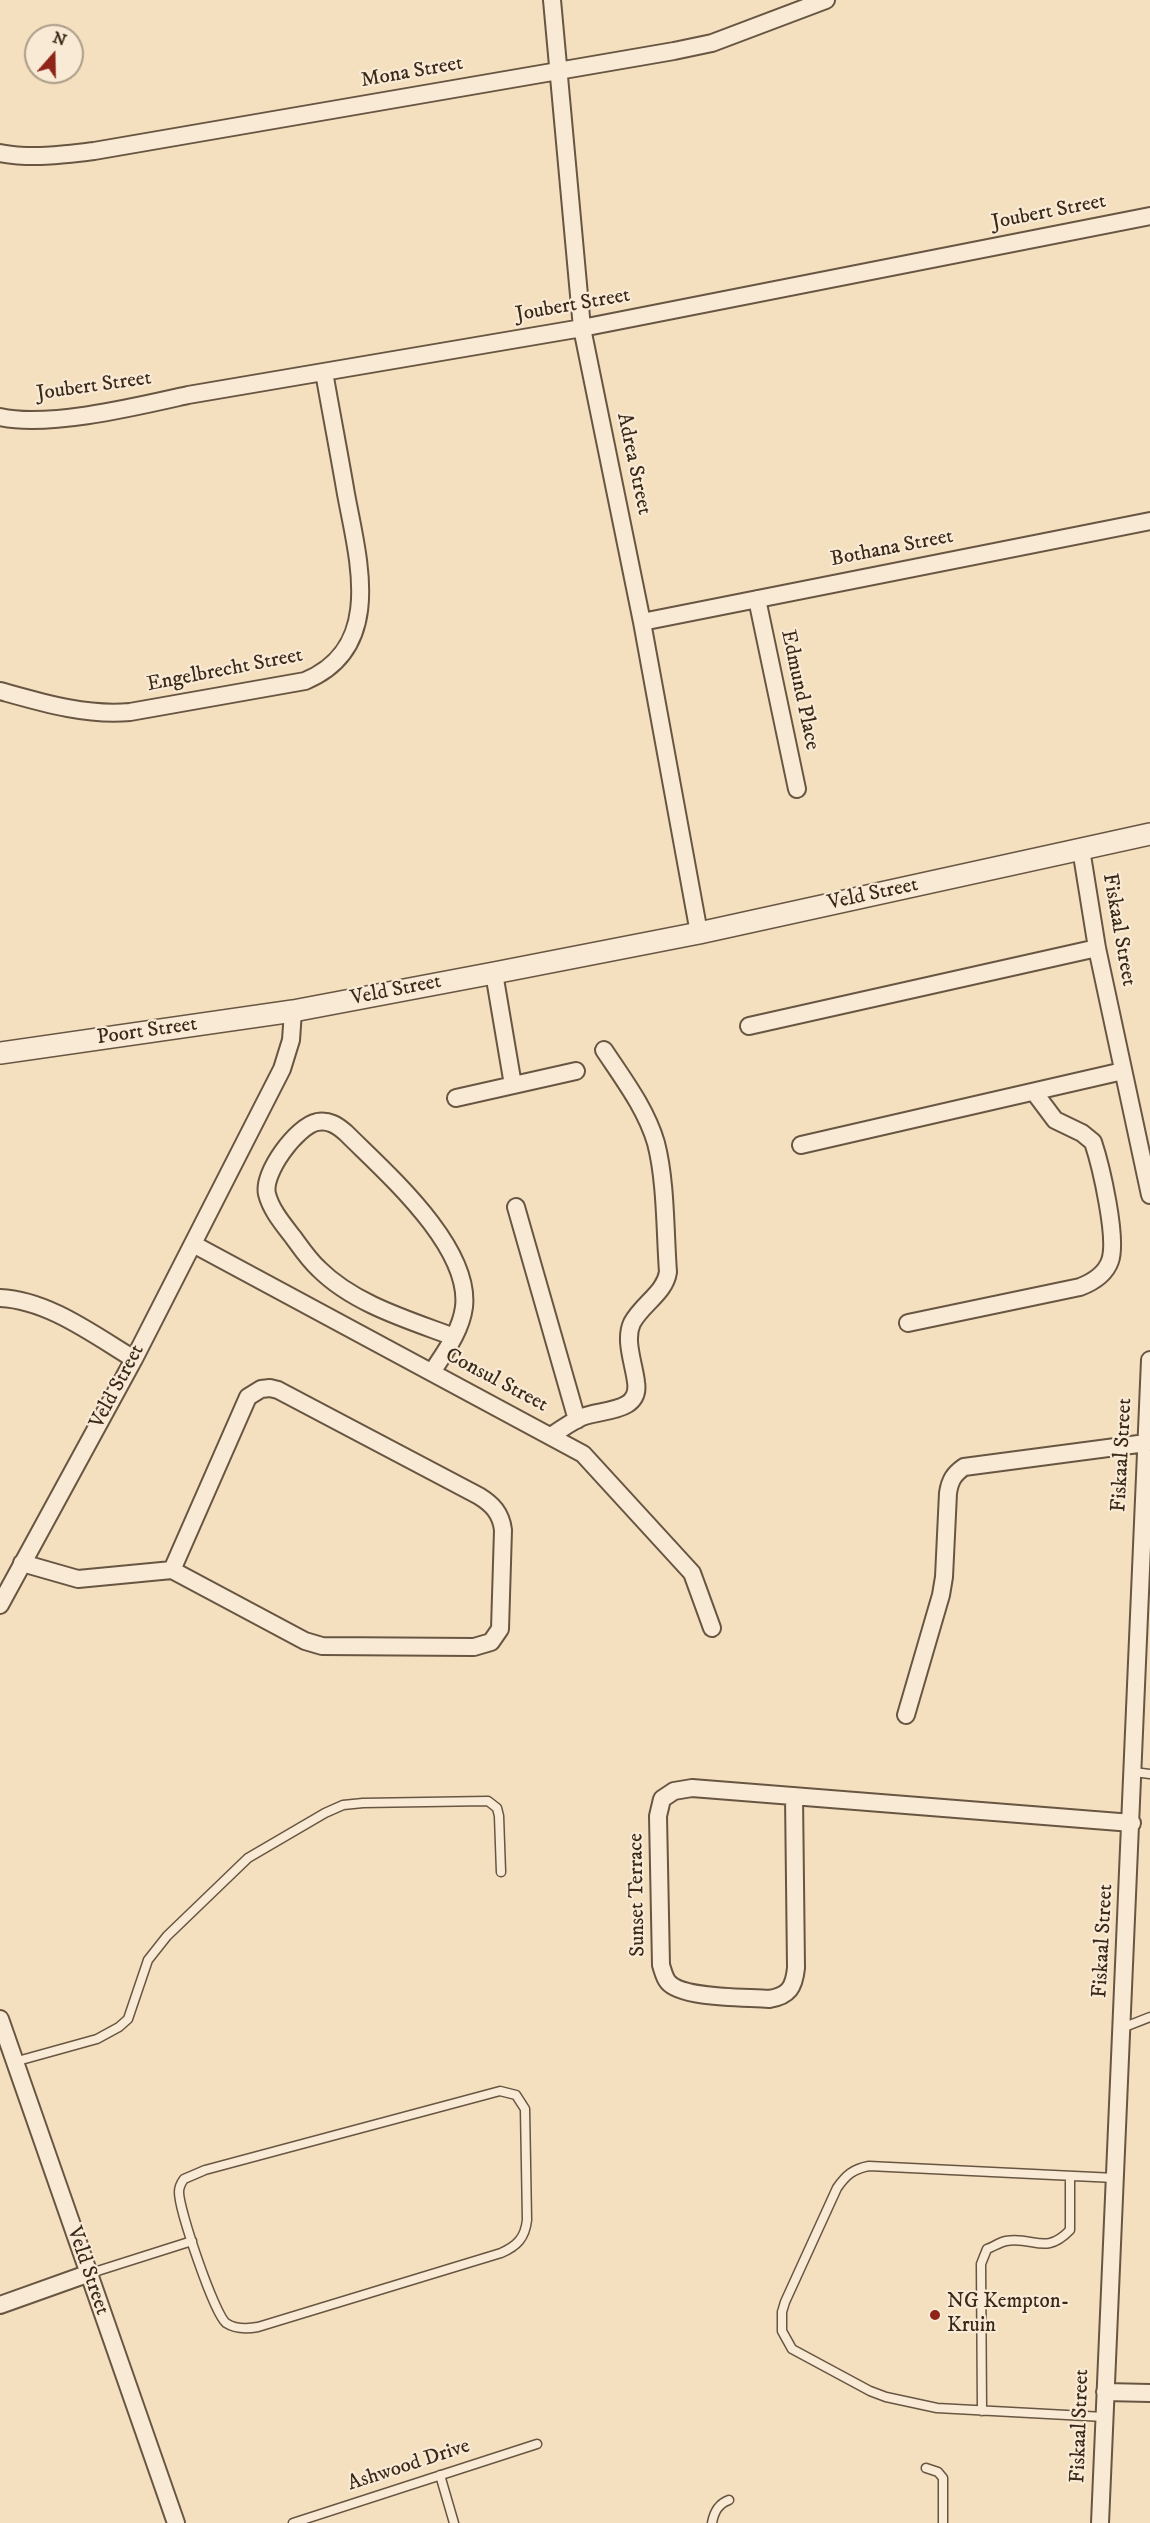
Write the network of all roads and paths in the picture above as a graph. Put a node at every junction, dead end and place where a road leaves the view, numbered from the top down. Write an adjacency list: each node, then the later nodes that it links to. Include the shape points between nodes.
1 (552, 0): 3 (street, Adrea Street)
2 (826, 0): 3 (street, Mona Street, via 712,43)
3 (558, 71): 4 (street, Mona Street, via 94,151 29,156); 6 (street, Adrea Street)
4 (0, 153)
5 (1150, 216): 6 (street, Joubert Street)
6 (582, 328): 7 (street, Joubert Street); 11 (street, Adrea Street)
7 (324, 372): 8 (street, Joubert Street, via 63,417); 12 (street, Engelbrecht Street, via 362,587 357,625 335,663 305,681 113,714 76,710)
8 (0, 417)
9 (1150, 521): 10 (street, Bothana Street)
10 (757, 599): 11 (street, Bothana Street); 13 (street, Edmund Place)
11 (642, 622): 16 (street, Adrea Street)
12 (0, 691)
13 (797, 789)
14 (1150, 834): 15 (street, Veld Street)
15 (1081, 849): 16 (street, Veld Street); 17 (street, Fiskaal Street)
16 (699, 933): 18 (street, Veld Street)
17 (1097, 948): 20 (street); 24 (street, Fiskaal Street)
18 (494, 973): 19 (street, Veld Street); 25 (street)
19 (293, 1011): 22 (street, Poort Street); 31 (street, Veld Street, via 291,1040 282,1069)
20 (748, 1026)
21 (604, 1050): 38 (street, via 641,1107 655,1141 668,1272 662,1288 631,1325 629,1342 637,1385 633,1400 626,1406)
22 (0, 1053)
23 (576, 1071): 25 (street)
24 (1123, 1071): 26 (street); 29 (street, Fiskaal Street)
25 (513, 1085): 27 (street)
26 (1034, 1092): 28 (street); 33 (street, via 1055,1120 1093,1142 1113,1237 1108,1266 1096,1280 1080,1287)
27 (456, 1098)
28 (801, 1145)
29 (1150, 1195)
30 (516, 1207): 38 (street)
31 (193, 1244): 35 (street, Veld Street); 37 (street, Consul Street)
32 (0, 1298): 35 (street, via 52,1313)
33 (908, 1323)
34 (454, 1336): 34 (street, via 464,1309 462,1281 447,1246 425,1214 339,1127 322,1122 308,1126 283,1152 267,1178 268,1197 281,1221 311,1261 339,1286); 37 (street)
35 (134, 1359): 41 (street, Veld Street)
36 (1150, 1360): 40 (street, Fiskaal Street)
37 (432, 1372): 39 (street, Consul Street)
38 (577, 1420): 39 (street)
39 (551, 1436): 45 (street, Consul Street, via 587,1458 686,1566)
40 (1146, 1443): 44 (street, Fiskaal Street); 46 (street, via 964,1467 957,1472 950,1480 948,1492 941,1595)
41 (22, 1563): 42 (street, via 78,1579); 43 (street, Veld Street)
42 (172, 1570): 42 (street, via 305,1641 322,1646 474,1647 490,1642 500,1629 503,1530 495,1509 479,1496 270,1388 254,1391 248,1397)
43 (0, 1605)
44 (1144, 1610): 47 (street, Fiskaal Street)
45 (712, 1628)
46 (906, 1715)
47 (1142, 1773): 49 (street, Fiskaal Street)
48 (794, 1796): 48 (street, Sunset Terrace, via 692,1788 674,1791 662,1799 658,1816 661,1958 664,1975 675,1988 700,1994 769,1999 792,1988 796,1968); 49 (street, Sunset Terrace)
49 (1132, 1823): 53 (street, Fiskaal Street)
50 (501, 1872): 54 (lane, via 500,1816 488,1801 363,1803 335,1808 248,1858 167,1936 148,1960 128,2019 119,2027 97,2039)
51 (1150, 2017): 53 (lane)
52 (0, 2019): 54 (street, Veld Street)
53 (1122, 2028): 56 (street, Fiskaal Street)
54 (14, 2062): 58 (street, Veld Street)
55 (1070, 2176): 56 (lane); 62 (lane, via 1070,2230 1059,2241 1006,2241 987,2249 981,2264); 62 (lane, via 858,2168 837,2188 785,2302 782,2331 792,2349 802,2356 900,2402)
56 (1115, 2178): 60 (street, Fiskaal Street)
57 (192, 2241): 57 (lane, via 220,2316 234,2327 243,2328 258,2327 510,2249 523,2238 527,2220 524,2104 512,2092 487,2093 188,2176 179,2191); 58 (lane)
58 (87, 2274): 59 (street); 68 (street, Veld Street)
59 (0, 2305)
60 (1105, 2392): 61 (street); 63 (street, Fiskaal Street)
61 (1150, 2393)
62 (982, 2411): 63 (lane)
63 (1104, 2417): 73 (street, Fiskaal Street)
64 (537, 2444): 66 (lane, Ashwood Drive)
65 (926, 2468): 72 (lane, via 944,2478)
66 (440, 2475): 69 (lane, Ashwood Drive); 70 (lane)
67 (729, 2500): 71 (lane, via 722,2502)
68 (176, 2523)
69 (293, 2523)
70 (454, 2523)
71 (712, 2523)
72 (943, 2523)
73 (1100, 2523)

